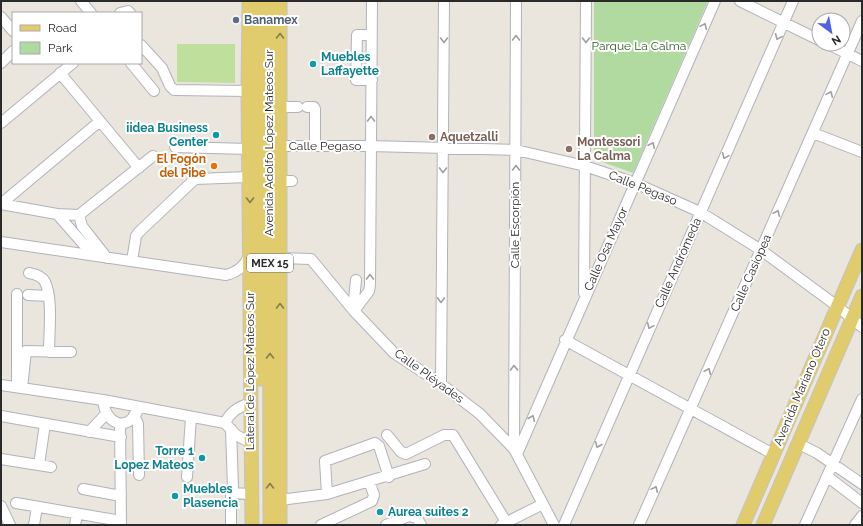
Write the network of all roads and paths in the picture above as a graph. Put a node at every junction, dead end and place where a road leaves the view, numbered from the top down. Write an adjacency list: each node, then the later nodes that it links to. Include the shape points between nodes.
1 (81, 1): 13 (street)
2 (249, 1): 31 (main road)
3 (259, 1): 31 (main road, Avenida Adolfo López Mateos Sur / MEX 15)
4 (269, 1): 19 (main road, Avenida Adolfo López Mateos Sur / MEX 15)
5 (280, 1): 33 (main road, one-way to 5)
6 (372, 1): 18 (street)
7 (444, 1): 43 (street, one-way to 43)
8 (516, 1): 44 (street, Calle Escorpión, one-way to 8)
9 (586, 1): 47 (street, one-way to 47)
10 (715, 1): 50 (street, Calle Osa Mayor, one-way to 10)
11 (740, 1): 16 (street)
12 (793, 1): 16 (street, Calle Andrómeda)
13 (90, 12)
14 (1, 17): 17 (street)
15 (862, 21): 24 (street, Calle Casiopea)
16 (784, 22): 20 (street); 52 (street, Calle Andrómeda, one-way to 52)
17 (12, 30)
18 (372, 35): 30 (street); 30 (street, via 357,35 356,80)
19 (269, 36): 33 (main road); 83 (main road, Avenida Adolfo López Mateos Sur / MEX 15, one-way to 19)
20 (811, 36)
21 (142, 46): 31 (street, via 162,68 174,90)
22 (844, 52): 24 (street)
23 (12, 53): 26 (street)
24 (848, 54): 25 (street); 37 (street, Calle Casiopea, one-way to 24)
25 (862, 61)
26 (1, 63)
27 (72, 64): 29 (street)
28 (132, 64): 32 (street)
29 (60, 73): 35 (street); 36 (street)
30 (372, 80): 40 (street, one-way to 30)
31 (254, 88): 42 (main road, Lateral de López Mateos Sur); 124 (main road, Avenida Adolfo López Mateos Sur / MEX 15)
32 (154, 91)
33 (280, 92): 34 (main road)
34 (280, 108): 38 (main road); 39 (street, via 314,107)
35 (100, 121): 48 (street); 51 (street)
36 (1, 123)
37 (813, 132): 45 (street); 56 (street, Calle Casiopea, one-way to 37)
38 (280, 146): 39 (street, Calle Pegaso); 61 (main road, via 286,181)
39 (315, 146): 40 (street, Calle Pegaso)
40 (372, 146): 43 (street, Calle Pegaso); 69 (street, one-way to 40, via 369,292 370,285)
41 (175, 147): 42 (street)
42 (249, 148): 49 (main road, Lateral de López Mateos Sur)
43 (443, 148): 44 (street, Calle Pegaso); 76 (street, one-way to 76)
44 (516, 150): 47 (street, Calle Pegaso); 96 (street, Calle Escorpión, one-way to 44)
45 (862, 152)
46 (153, 156): 48 (street)
47 (585, 166): 50 (street, Calle Pegaso); 67 (street)
48 (139, 168): 54 (street)
49 (250, 177): 58 (main road, Lateral de López Mateos Sur, one-way to 58); 62 (street, via 195,179 139,232)
50 (635, 183): 52 (street, Calle Pegaso); 67 (street, Calle Osa Mayor)
51 (1, 204): 53 (street)
52 (700, 212): 56 (street, Calle Pegaso); 75 (street, Calle Andrómeda, one-way to 75)
53 (57, 214): 54 (street); 59 (street)
54 (79, 215): 60 (street, via 82,226)
55 (1, 242): 59 (street)
56 (761, 250): 68 (street, Calle Pegaso); 82 (street, Calle Casiopea, one-way to 56)
57 (862, 250): 68 (main road, Avenida Mariano Otero)
58 (250, 254): 62 (street, via 242,268 235,273 226,274); 80 (main road, Lateral de López Mateos Sur)
59 (93, 256): 60 (street)
60 (107, 258): 62 (street)
61 (280, 258): 69 (street, Calle Pléyades, via 311,259); 74 (main road, one-way to 61)
62 (132, 261)
63 (29, 273): 65 (street, via 37,274 45,281)
64 (356, 280): 69 (street)
65 (49, 296): 72 (street); 78 (street, via 23,294)
66 (862, 296): 70 (main road, Avenida Mariano Otero)
67 (584, 298): 71 (street, Calle Osa Mayor)
68 (838, 306): 70 (street, Calle Pegaso); 97 (main road, Avenida Mariano Otero)
69 (354, 310): 76 (street, Calle Pléyades, via 394,353)
70 (857, 323): 95 (main road, Avenida Mariano Otero)
71 (565, 340): 75 (street); 96 (street, Calle Osa Mayor, one-way to 71)
72 (48, 352): 73 (street); 78 (street, via 26,351)
73 (71, 352)
74 (280, 373): 83 (main road); 115 (main road)
75 (629, 375): 82 (street); 135 (street, Calle Andrómeda, one-way to 135)
76 (440, 384): 96 (street, Calle Pléyades, via 480,414)
77 (1, 385): 78 (street)
78 (20, 387): 79 (street)
79 (103, 400): 84 (street); 85 (street)
80 (251, 403): 90 (street, via 231,414); 94 (main road, Lateral de López Mateos Sur)
81 (861, 406): 100 (street)
82 (691, 409): 97 (street); 136 (street, Calle Casiopea, one-way to 82)
83 (270, 410): 124 (main road, Avenida Adolfo López Mateos Sur / MEX 15, one-way to 83)
84 (137, 411): 87 (street); 89 (street); 103 (street)
85 (106, 414): 89 (street, via 112,421); 91 (street)
86 (1, 416): 88 (street)
87 (191, 417): 90 (street); 104 (street)
88 (45, 424): 91 (street); 101 (street)
89 (120, 424): 93 (street)
90 (228, 426): 94 (street); 110 (street)
91 (89, 432): 93 (street)
92 (387, 435): 125 (street, via 401,452 406,454 444,435 453,435)
93 (121, 437): 114 (street)
94 (251, 443): 107 (main road, Lateral de López Mateos Sur)
95 (799, 444): 100 (street); 138 (main road, Avenida Mariano Otero)
96 (515, 452): 118 (street, Calle Pléyades)
97 (774, 454): 137 (main road, Avenida Mariano Otero)
98 (1, 459): 101 (street)
99 (426, 464): 105 (street)
100 (834, 464): 106 (street); 109 (street)
101 (39, 465): 102 (street)
102 (51, 467)
103 (139, 474)
104 (187, 477)
105 (389, 477): 108 (street); 113 (street, via 379,446 374,444 325,461)
106 (828, 477): 117 (street); 139 (street)
107 (252, 480): 112 (main road, Lateral de López Mateos Sur); 124 (main road)
108 (369, 481): 113 (street); 131 (street, via 374,497 372,501)
109 (862, 484)
110 (233, 488)
111 (83, 489): 114 (street)
112 (252, 494): 124 (main road, Lateral de López Mateos Sur); 129 (street, via 231,493)
113 (328, 494): 115 (street)
114 (121, 496): 123 (street)
115 (280, 500): 130 (main road)
116 (16, 503): 120 (street)
117 (862, 503)
118 (543, 504): 125 (street); 134 (street, Calle Pléyades)
119 (1, 506): 126 (street)
120 (37, 506): 121 (street); 127 (street)
121 (77, 514): 123 (street); 128 (street)
122 (862, 516): 140 (street)
123 (121, 523)
124 (260, 524)
125 (505, 524)
126 (10, 525)
127 (34, 525)
128 (75, 525)
129 (231, 525)
130 (280, 525)
131 (321, 525)
132 (386, 525): 133 (street, via 409,516 417,518)
133 (421, 525)
134 (554, 525)
135 (564, 525)
136 (640, 525)
137 (742, 525)
138 (763, 525)
139 (805, 525)
140 (855, 525)

